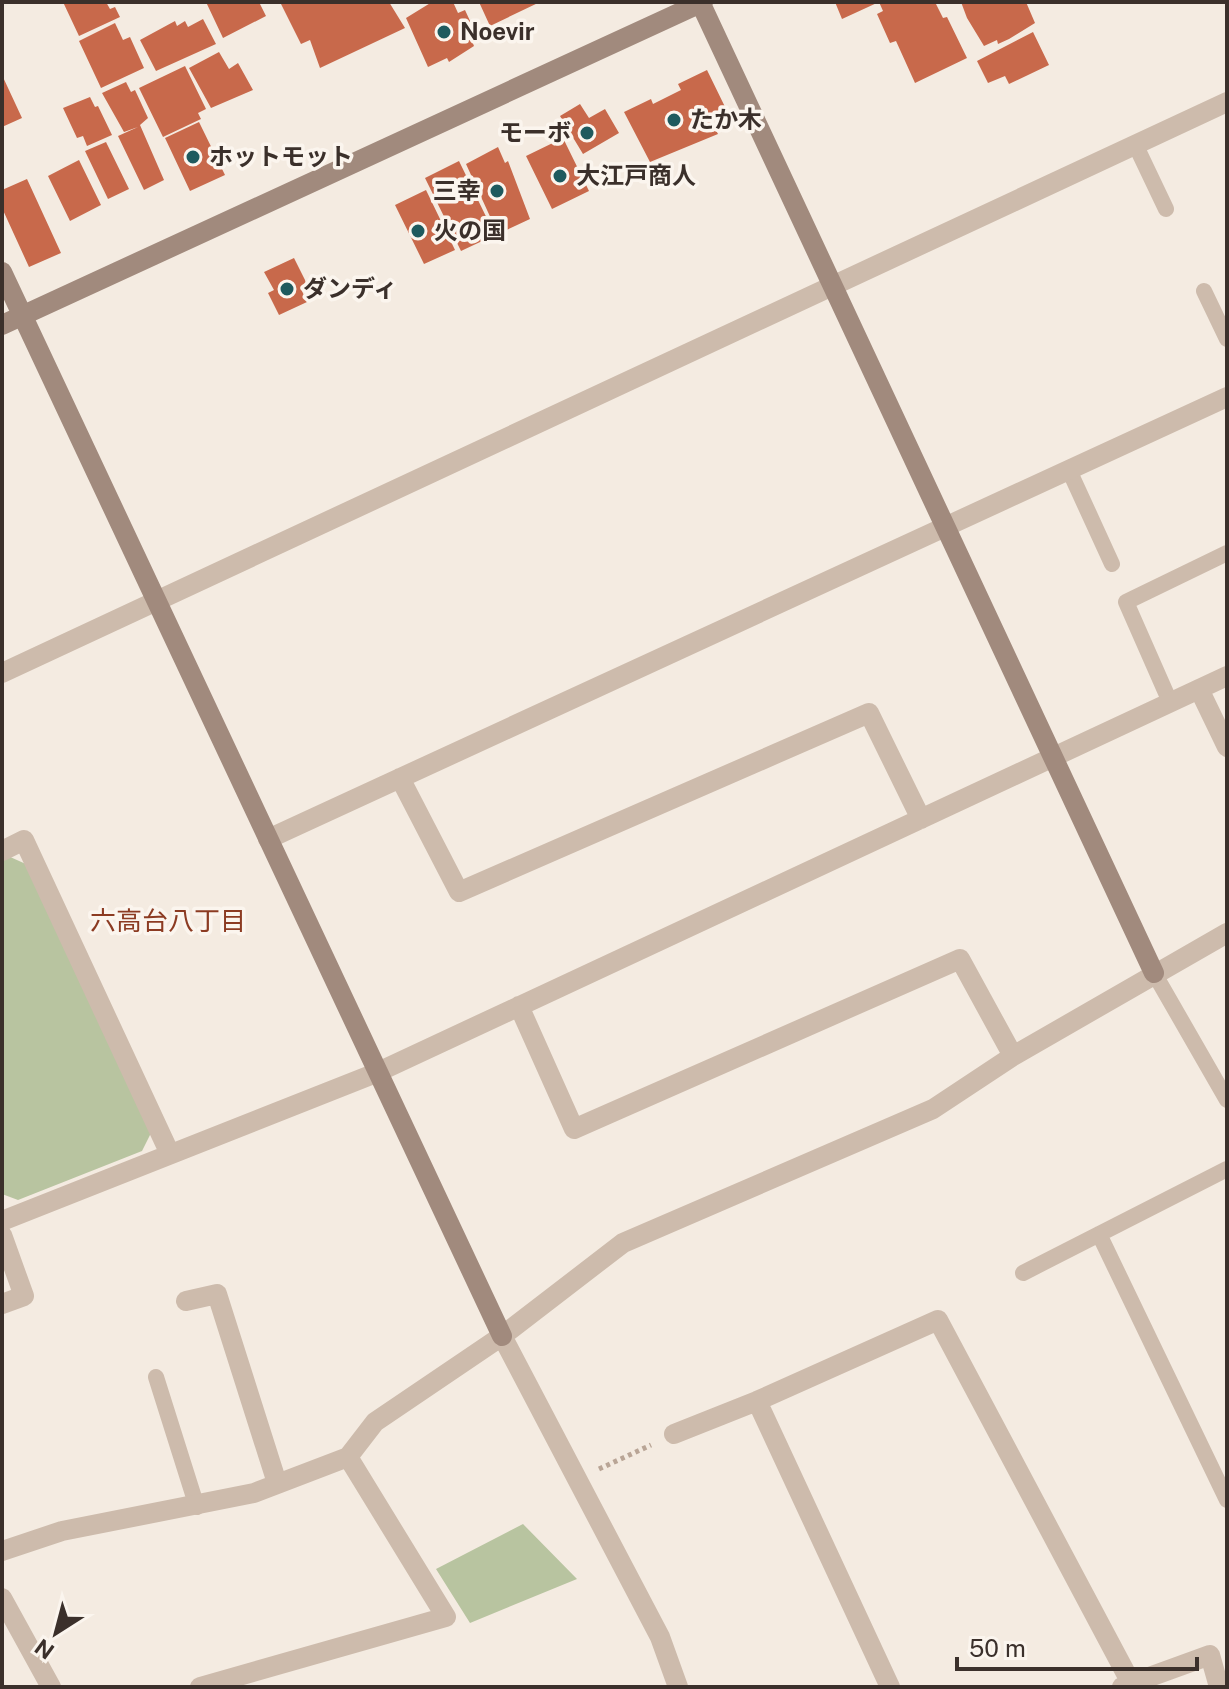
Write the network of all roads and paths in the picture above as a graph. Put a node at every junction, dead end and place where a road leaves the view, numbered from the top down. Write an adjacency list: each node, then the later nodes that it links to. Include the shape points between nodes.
1 (701, 2): 6 (street); 8 (street)
2 (1227, 102): 3 (street)
3 (1136, 146): 4 (lane); 6 (street)
4 (1166, 209)
5 (2, 272): 8 (street)
6 (830, 285): 13 (street); 16 (street)
7 (1204, 291): 10 (lane)
8 (23, 316): 9 (street); 16 (street)
9 (2, 325)
10 (1227, 339)
11 (1227, 397): 12 (street)
12 (1069, 470): 13 (street); 15 (lane)
13 (943, 528): 22 (street); 23 (street)
14 (1227, 553): 20 (lane, via 1126,602)
15 (1112, 564)
16 (156, 604): 17 (street); 25 (street)
17 (2, 673)
18 (1227, 676): 19 (street)
19 (1199, 689): 20 (street); 21 (street)
20 (1170, 702): 22 (street)
21 (1227, 747)
22 (1053, 757): 24 (street); 28 (street)
23 (400, 778): 24 (street, via 459,892 869,713); 25 (street)
24 (921, 819): 29 (street)
25 (268, 839): 31 (street)
26 (2, 851): 33 (street, via 24,840)
27 (1227, 933): 28 (street)
28 (1154, 973): 30 (street); 32 (lane)
29 (519, 1006): 30 (street, via 574,1129 960,959); 31 (street)
30 (1013, 1056): 41 (street, via 933,1109 623,1243)
31 (376, 1073): 33 (street); 41 (street)
32 (1227, 1100)
33 (170, 1154): 35 (street)
34 (1227, 1169): 36 (lane)
35 (2, 1221)
36 (1099, 1234): 38 (lane); 48 (lane)
37 (2, 1235): 40 (street, via 24,1296)
38 (1023, 1273)
39 (186, 1301): 47 (street, via 217,1294)
40 (2, 1304)
41 (502, 1336): 45 (street, via 375,1422); 46 (street)
42 (156, 1377): 49 (lane)
43 (757, 1401): 44 (street); 52 (street, via 938,1320); 56 (street)
44 (674, 1434): 46 (path)
45 (348, 1457): 47 (street); 54 (street, via 446,1617)
46 (577, 1479): 55 (street, via 660,1637)
47 (277, 1483): 49 (street)
48 (1227, 1500)
49 (197, 1507): 50 (street, via 62,1531)
50 (2, 1551)
51 (2, 1598): 53 (street)
52 (1126, 1684): 57 (street, via 1210,1655)
53 (51, 1687)
54 (200, 1687)
55 (678, 1687)
56 (890, 1687)
57 (1219, 1687)

